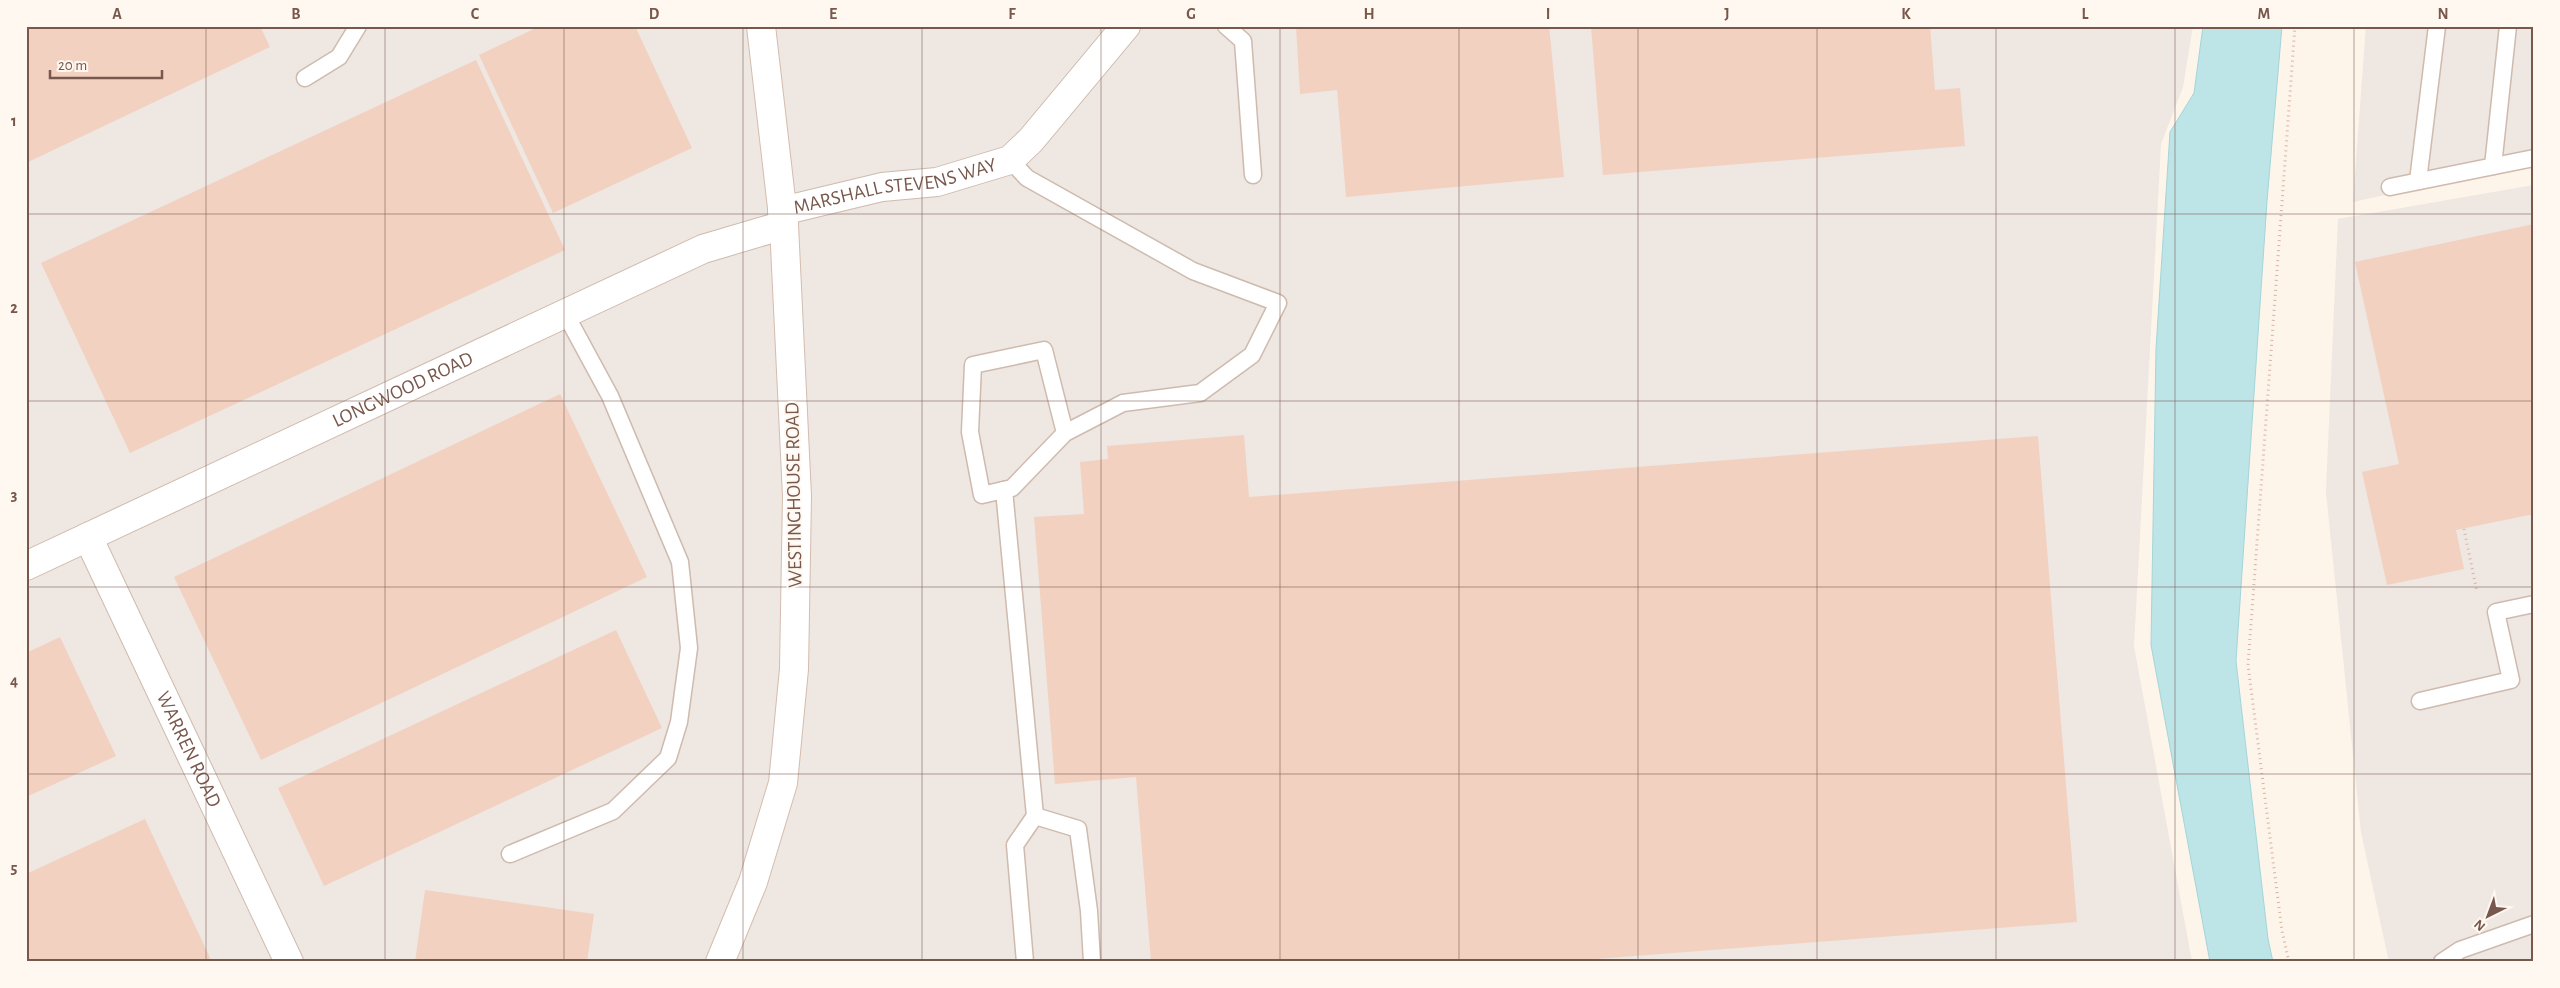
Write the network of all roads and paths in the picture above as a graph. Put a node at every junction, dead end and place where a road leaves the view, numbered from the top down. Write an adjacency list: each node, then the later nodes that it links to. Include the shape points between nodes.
1 (358, 26): 8 (lane, via 339,57)
2 (761, 26): 15 (street, WESTINGHOUSE ROAD)
3 (1126, 26): 10 (street, MARSHALL STEVENS WAY, via 1031,140)
4 (1226, 26): 12 (lane, via 1242,41)
5 (2295, 26): 30 (path, via 2248,665 2282,931)
6 (2437, 26): 13 (lane)
7 (2508, 26): 11 (lane)
8 (305, 78)
9 (2534, 158): 11 (lane)
10 (1010, 160): 15 (street, MARSHALL STEVENS WAY, via 937,182 882,187); 17 (lane, via 1027,178 1192,271 1278,303 1252,355 1200,393 1123,402)
11 (2493, 166): 13 (lane)
12 (1252, 175)
13 (2418, 181): 14 (lane)
14 (2390, 187)
15 (783, 218): 16 (street, LONGWOOD ROAD, via 703,249); 26 (street, WESTINGHOUSE ROAD, via 797,496 794,669 783,783)
16 (565, 313): 19 (street, LONGWOOD ROAD); 24 (lane, via 610,396 680,562 689,648 679,722 668,758 613,812)
17 (1065, 433): 18 (lane, via 1012,488); 18 (lane, via 1044,350 973,365 970,432 982,495)
18 (1004, 490): 23 (lane)
19 (88, 537): 20 (street, LONGWOOD ROAD); 27 (street, WARREN ROAD)
20 (26, 566)
21 (2534, 604): 22 (lane, via 2496,612 2511,680)
22 (2420, 701)
23 (1035, 816): 28 (lane, via 1015,845); 29 (lane, via 1078,830 1090,911)
24 (510, 854)
25 (2534, 924): 31 (lane, via 2460,950)
26 (726, 959)
27 (289, 962)
28 (1025, 962)
29 (1092, 962)
30 (2289, 962)
31 (2442, 962)

